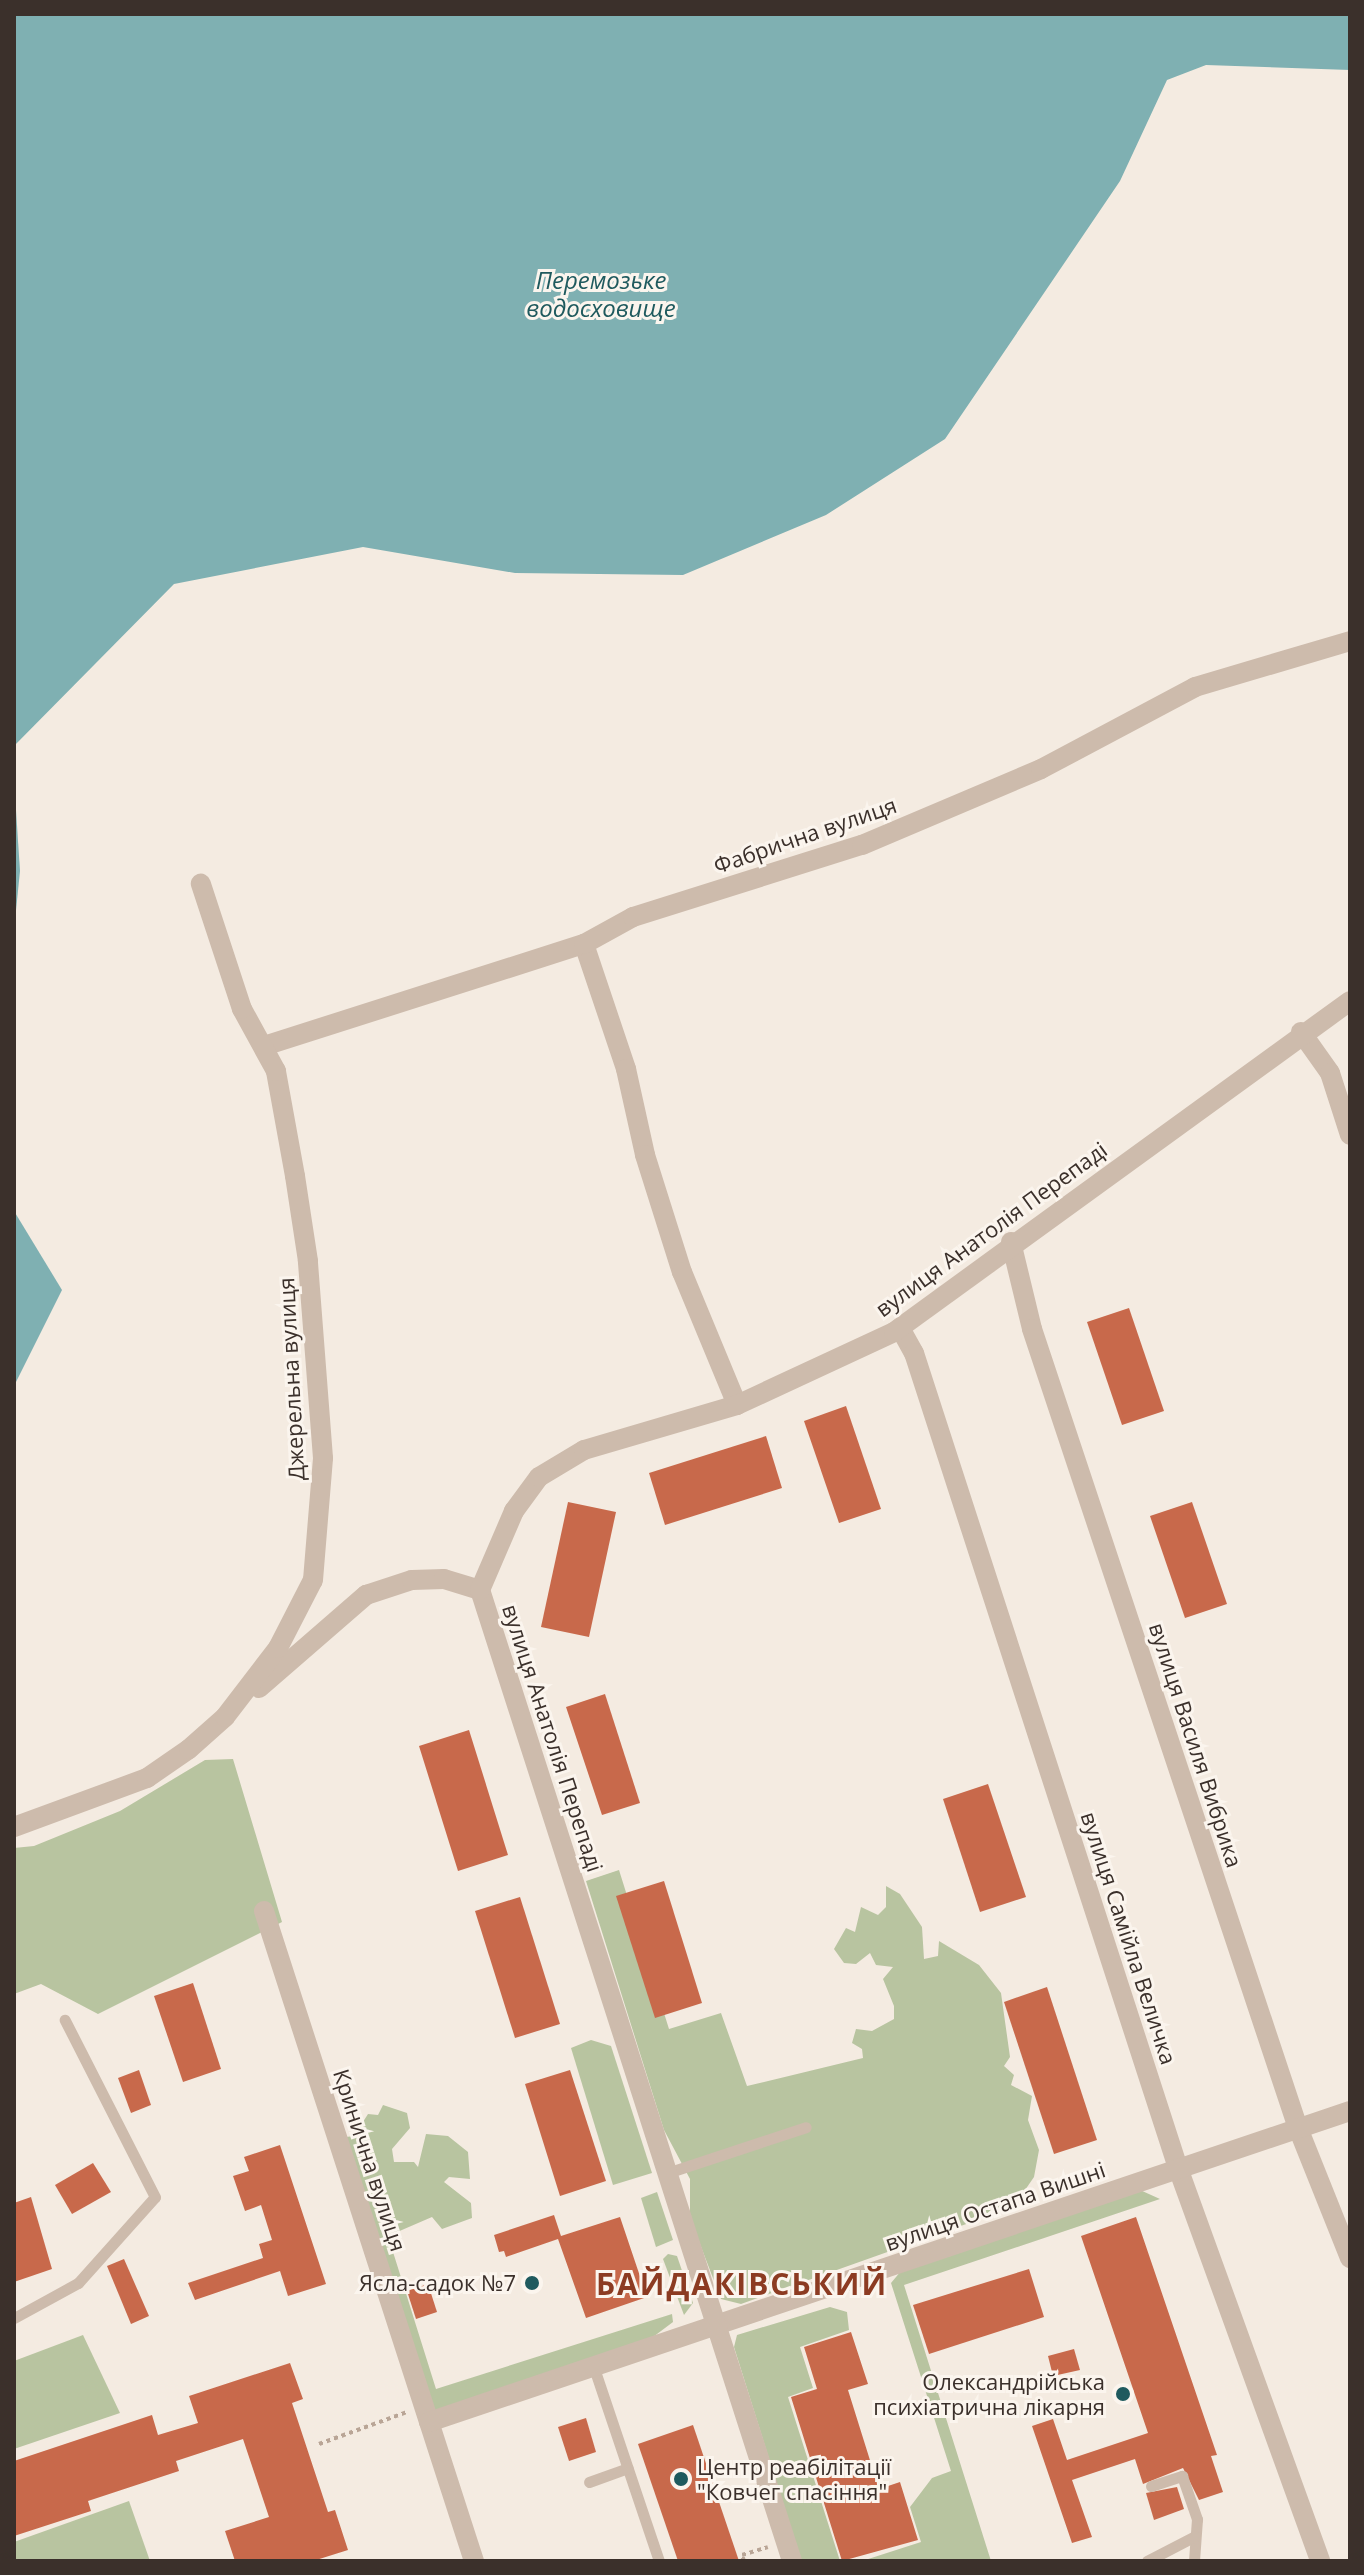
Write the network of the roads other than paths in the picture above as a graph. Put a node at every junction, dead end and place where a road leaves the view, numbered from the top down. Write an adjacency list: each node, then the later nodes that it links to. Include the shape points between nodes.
1 (1350, 641): 3 (street, Фабрична вулиця, via 1195,687 1041,769 903,828 633,917)
2 (201, 884): 6 (street, Джерельна вулиця, via 242,1009)
3 (584, 944): 6 (street, Фабрична вулиця); 10 (street, via 626,1069 645,1155 682,1272)
4 (1350, 1001): 5 (street, вулиця Анатолія Перепаді)
5 (1301, 1032): 7 (street, via 1330,1073); 8 (street, вулиця Анатолія Перепаді)
6 (264, 1046): 12 (street, Джерельна вулиця, via 276,1071 308,1261 323,1458 313,1580 299,1615)
7 (1350, 1135)
8 (1011, 1242): 9 (street, вулиця Анатолія Перепаді); 18 (street, вулиця Василя Вибрика, via 1032,1329)
9 (900, 1328): 10 (street, вулиця Анатолія Перепаді); 19 (street, вулиця Самійла Величка, via 914,1353)
10 (737, 1405): 11 (street, вулиця Анатолія Перепаді, via 584,1450 539,1477 514,1511)
11 (480, 1590): 12 (street, via 434,1579 366,1595); 20 (street, вулиця Анатолія Перепаді)
12 (225, 1717): 13 (street, Джерельна вулиця, via 147,1778)
13 (14, 1827)
14 (264, 1911): 25 (street, Кринична вулиця)
15 (65, 2020): 22 (lane, via 155,2197 78,2283)
16 (1350, 2111): 18 (street, вулиця Остапа Вишні)
17 (806, 2127): 20 (lane)
18 (1298, 2128): 19 (street, вулиця Остапа Вишні); 21 (street, вулиця Василя Вибрика)
19 (1178, 2168): 23 (street, вулиця Остапа Вишні); 35 (street, вулиця Самійла Величка)
20 (667, 2173): 23 (street, вулиця Анатолія Перепаді)
21 (1350, 2258)
22 (14, 2318)
23 (717, 2329): 24 (street, вулиця Остапа Вишні); 30 (street, вулиця Анатолія Перепаді)
24 (594, 2368): 25 (street, вулиця Остапа Вишні); 26 (lane)
25 (426, 2414): 31 (street, Кринична вулиця)
26 (628, 2468): 27 (lane); 32 (lane)
27 (589, 2482)
28 (1151, 2486): 29 (lane, via 1182,2476 1197,2519)
29 (1195, 2536): 33 (lane); 34 (lane)
30 (789, 2551)
31 (474, 2561)
32 (659, 2561)
33 (1147, 2561)
34 (1194, 2561)
35 (1320, 2561)

